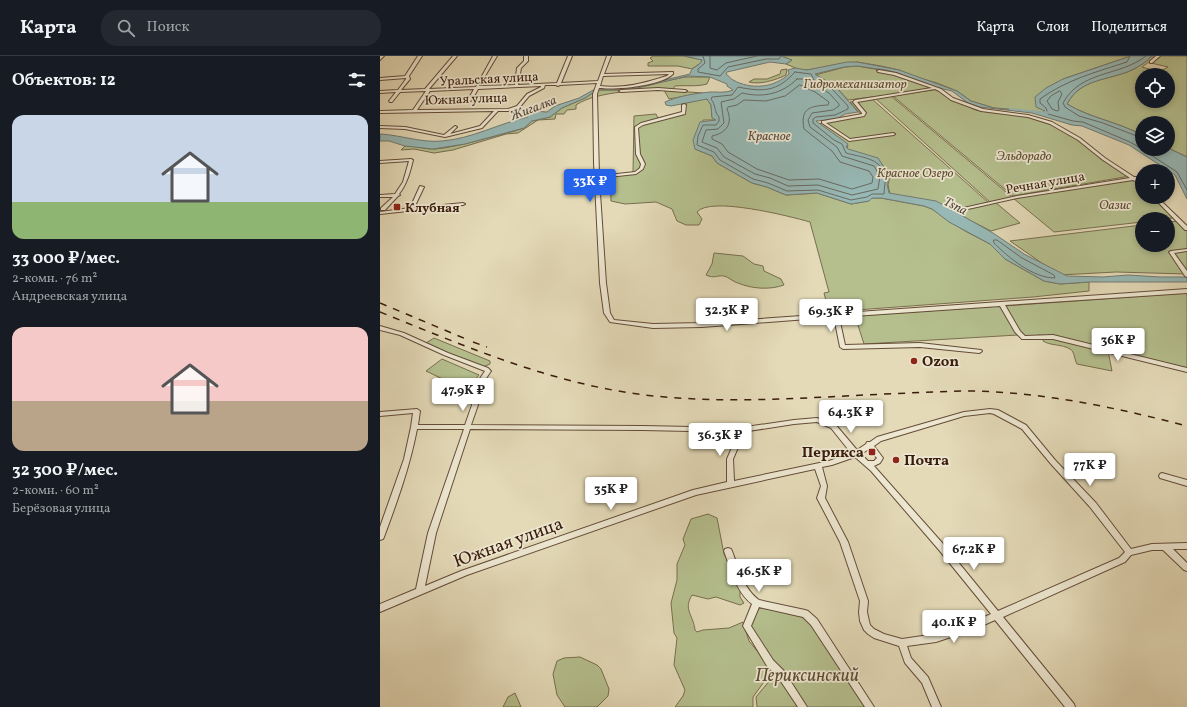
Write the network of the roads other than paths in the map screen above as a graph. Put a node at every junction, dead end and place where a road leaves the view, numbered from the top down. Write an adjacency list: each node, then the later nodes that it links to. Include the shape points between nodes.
1 (382, 56): 9 (street)
2 (420, 56): 13 (street)
3 (455, 56): 22 (street)
4 (495, 56): 19 (street)
5 (526, 56): 18 (street, via 526,61 519,68)
6 (570, 56): 17 (street)
7 (609, 56): 12 (street)
8 (1158, 56): 10 (street)
9 (380, 59)
10 (1151, 62)
11 (880, 71): 21 (street)
12 (602, 75): 15 (street); 20 (street, via 672,73 668,77 626,87)
13 (407, 77): 14 (street); 23 (street)
14 (380, 79)
15 (599, 82): 17 (street, Уральская улица); 20 (street)
16 (543, 85): 17 (street, Уральская улица); 18 (street, Уральская улица); 29 (street, Южная улица, via 543,88 528,95 517,108)
17 (558, 85)
18 (516, 86): 19 (street, Уральская улица)
19 (477, 88): 22 (street, Уральская улица); 26 (street)
20 (597, 89): 24 (street); 37 (street)
21 (936, 89): 34 (street, via 856,100 863,115 823,122 849,140); 38 (street, via 982,110 1028,116 1051,123)
22 (427, 90): 23 (street, Уральская улица); 31 (street)
23 (399, 91): 25 (street, Уральская улица); 27 (street)
24 (685, 91)
25 (380, 92)
26 (470, 100)
27 (391, 101)
28 (684, 105): 37 (street, via 684,113 642,124 636,128 638,155 643,166 641,171)
29 (496, 111): 31 (street, Южная улица); 35 (street, via 481,127)
30 (380, 112): 31 (street, Южная улица)
31 (414, 112)
32 (455, 126): 35 (street)
33 (380, 127): 35 (street, via 405,128)
34 (893, 134)
35 (445, 136)
36 (380, 163): 40 (street, via 411,160)
37 (597, 177): 52 (street, via 603,283 608,317 612,321 653,326)
38 (1135, 178): 45 (street, Речная улица, via 1017,197)
39 (422, 187): 44 (street)
40 (398, 195): 41 (street); 46 (street)
41 (380, 196)
42 (463, 204): 44 (street)
43 (1162, 204): 47 (street)
44 (412, 210): 46 (street, via 389,212 391,208)
45 (961, 210)
46 (381, 211)
47 (1187, 229)
48 (1187, 250): 49 (street, via 1171,252)
49 (1186, 274)
50 (1187, 291): 51 (street)
51 (1002, 304): 52 (street); 55 (street, via 1021,337 1053,337)
52 (836, 316): 54 (street, via 843,347 920,344)
53 (380, 328): 58 (street, via 402,334 488,371 474,392 475,405)
54 (979, 350)
55 (1187, 370)
56 (380, 414): 57 (street, via 417,411)
57 (415, 427): 58 (street); 67 (street)
58 (469, 427): 59 (street); 73 (street, via 432,533)
59 (739, 430): 61 (street, via 817,420 833,426); 66 (street, via 739,438 730,459)
60 (869, 444): 61 (street); 62 (street, via 880,458 875,463); 71 (street, via 964,414 996,412 1024,427 1093,505)
61 (856, 454): 62 (street); 63 (street, Южная улица)
62 (866, 463): 76 (street, via 911,512)
63 (818, 466): 66 (street, Южная улица); 77 (street, via 824,486 822,498 844,542 864,601 866,625 873,635)
64 (1162, 476): 65 (street)
65 (1187, 483)
66 (731, 484): 73 (street, Южная улица, via 700,491 647,509)
67 (380, 537)
68 (1164, 546): 69 (street); 71 (street); 72 (street)
69 (1187, 546)
70 (728, 551): 74 (street, via 745,591)
71 (1130, 552): 76 (street, via 1122,560)
72 (1187, 568)
73 (420, 591): 75 (street, Южная улица)
74 (757, 603): 78 (street, via 747,626 770,663); 79 (street, via 805,614 814,622)
75 (380, 608)
76 (998, 616): 77 (street, via 936,638); 81 (street)
77 (902, 643): 80 (street, via 908,660 924,680)
78 (803, 707)
79 (870, 707)
80 (937, 707)
81 (1071, 707)

